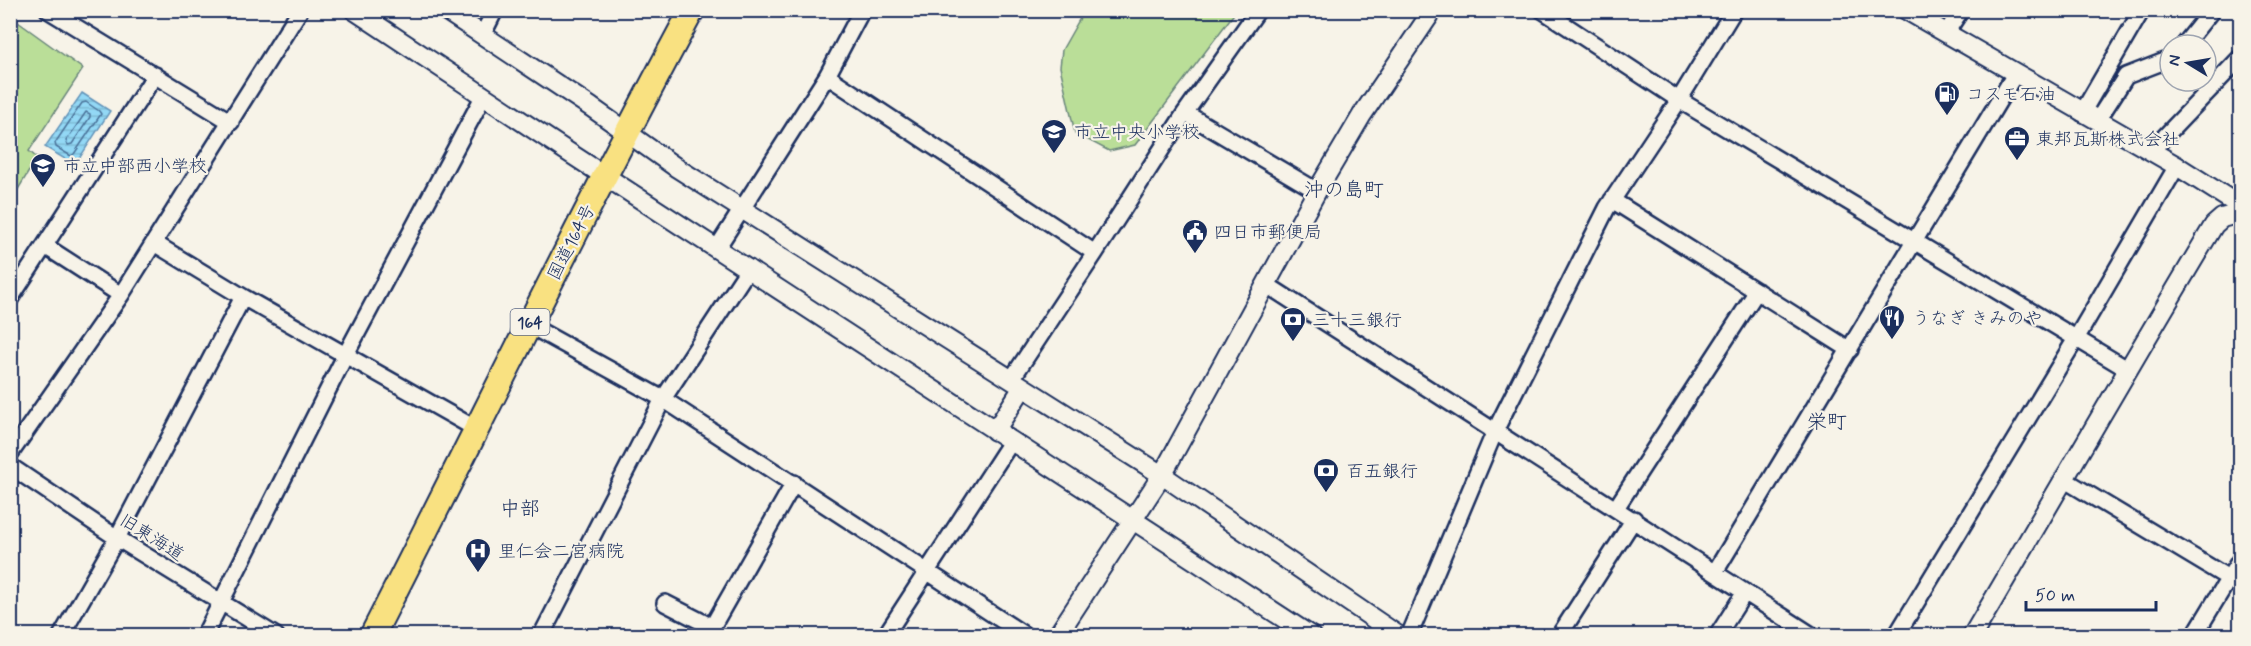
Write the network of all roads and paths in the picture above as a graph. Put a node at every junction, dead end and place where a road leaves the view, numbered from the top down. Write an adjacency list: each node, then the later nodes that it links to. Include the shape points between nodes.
1 (48, 10): 22 (street)
2 (300, 10): 28 (street)
3 (354, 10): 24 (street)
4 (445, 10): 18 (street)
5 (495, 10): 18 (street)
6 (692, 10): 29 (highway, 国道164号 / 164)
7 (862, 10): 23 (street)
8 (1258, 10): 26 (street)
9 (1434, 10): 33 (street, via 1362,115)
10 (1542, 10): 25 (street)
11 (1734, 10): 25 (street)
12 (1906, 10): 16 (street)
13 (1961, 10): 16 (street)
14 (2142, 10): 27 (street)
15 (2212, 10): 17 (street)
16 (1946, 33): 21 (street)
17 (2194, 33)
18 (483, 34): 29 (street)
19 (2241, 58): 30 (street)
20 (2158, 64): 27 (street, via 2126,76)
21 (2015, 74): 27 (street); 38 (street)
22 (155, 75): 28 (street); 40 (street)
23 (827, 76): 36 (street); 42 (street)
24 (483, 97): 32 (street); 52 (street)
25 (1679, 100): 34 (street); 38 (street)
26 (1185, 113): 33 (street); 42 (street)
27 (2089, 117): 30 (street)
28 (231, 122): 39 (street)
29 (627, 134): 32 (highway, 国道164号 / 164); 36 (street)
30 (2151, 151): 31 (street)
31 (2177, 166): 35 (street); 50 (street)
32 (605, 176): 41 (street); 49 (highway, 国道164号 / 164)
33 (1317, 191): 44 (street)
34 (1612, 200): 45 (street); 58 (street)
35 (2241, 206)
36 (742, 210): 41 (street); 54 (street)
37 (2241, 213): 53 (street, via 2222,218 2214,225)
38 (1914, 242): 50 (street); 51 (street)
39 (154, 243): 46 (street); 47 (street)
40 (45, 246): 46 (street); 48 (street)
41 (717, 248): 43 (street)
42 (1095, 253): 54 (street)
43 (749, 268): 55 (street); 57 (street)
44 (1267, 285): 58 (street); 62 (street)
45 (1757, 291): 51 (street); 65 (street)
46 (122, 295): 60 (street)
47 (243, 297): 52 (street); 68 (street)
48 (10, 299)
49 (529, 325): 55 (street); 56 (highway, 国道164号 / 164)
50 (2077, 337): 53 (street); 91 (street)
51 (1850, 350): 71 (street)
52 (345, 356): 56 (street); 74 (street)
53 (2127, 369): 63 (street)
54 (1017, 383): 57 (street); 62 (street)
55 (663, 399): 64 (street); 81 (street)
56 (478, 430): 80 (highway, 国道164号 / 164)
57 (995, 431): 59 (street)
58 (1495, 431): 65 (street); 87 (street)
59 (1011, 441): 66 (street); 70 (street)
60 (10, 454)
61 (10, 466): 68 (street, 旧東海道)
62 (1162, 475): 66 (street); 86 (street)
63 (2065, 480): 72 (street); 92 (street)
64 (794, 483): 70 (street); 76 (street)
65 (1616, 508): 67 (street)
66 (1134, 519): 84 (street); 85 (street)
67 (1634, 519): 71 (street); 88 (street)
68 (117, 538): 74 (street, 旧東海道); 77 (street)
69 (2241, 560): 72 (street)
70 (927, 571): 82 (street); 83 (street)
71 (1715, 572): 73 (street)
72 (2235, 582): 93 (street)
73 (1745, 592): 89 (street); 90 (street)
74 (221, 602): 78 (street); 79 (street, 旧東海道)
75 (665, 603): 76 (street)
76 (710, 631)
77 (61, 636)
78 (204, 636)
79 (276, 636)
80 (372, 636)
81 (541, 636)
82 (885, 636)
83 (1026, 636)
84 (1057, 636)
85 (1311, 636)
86 (1399, 636)
87 (1409, 636)
88 (1559, 636)
89 (1717, 636)
90 (1813, 636)
91 (1896, 636)
92 (1972, 636)
93 (2194, 636)

